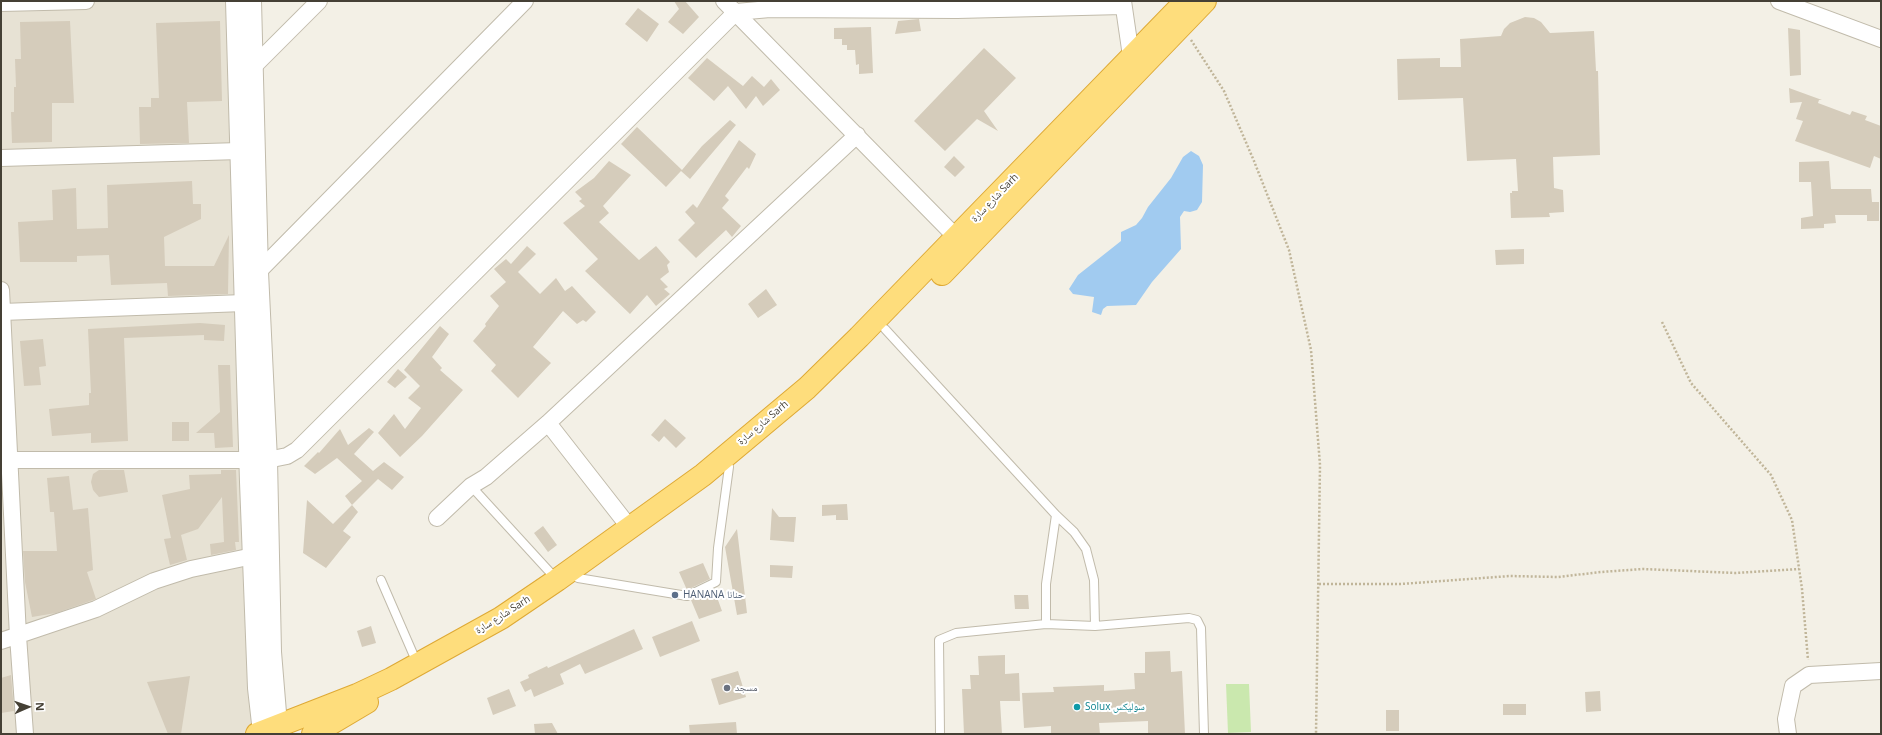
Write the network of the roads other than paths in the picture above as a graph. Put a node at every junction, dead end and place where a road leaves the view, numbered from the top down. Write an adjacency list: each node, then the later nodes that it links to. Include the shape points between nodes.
1 (86, 1): 9 (street)
2 (236, 1): 18 (street)
3 (251, 1): 16 (street)
4 (319, 1): 16 (street)
5 (525, 1): 21 (street)
6 (1186, 1): 15 (highway, شارع سارة Sarh)
7 (1205, 1): 25 (highway, شارع سارة Sarh, via 967,249)
8 (1779, 1): 14 (street)
9 (1, 3)
10 (1123, 4): 12 (street); 15 (street)
11 (770, 5): 12 (street); 13 (street)
12 (957, 5)
13 (730, 7): 17 (street); 29 (street, via 297,450 280,459)
14 (1881, 40)
15 (1131, 56): 20 (highway, شارع سارة Sarh)
16 (253, 67): 21 (street)
17 (857, 135): 20 (street); 27 (street)
18 (240, 150): 19 (street); 23 (street)
19 (1, 158)
20 (957, 238): 35 (highway, شارع سارة Sarh, via 806,388 702,475)
21 (258, 272): 29 (street)
22 (1, 290): 24 (street)
23 (244, 303): 24 (street); 29 (street)
24 (2, 312): 26 (street)
25 (886, 329): 30 (highway, شارع سارة Sarh, via 811,400); 33 (lane)
26 (3, 381): 28 (street)
27 (548, 423): 31 (street, via 486,477); 35 (street)
28 (11, 460): 29 (street); 32 (street)
29 (258, 460): 36 (street); 46 (street, via 271,652)
30 (729, 467): 37 (highway, شارع سارة Sarh); 37 (lane, via 716,582 687,596)
31 (471, 486): 34 (street); 39 (lane)
32 (6, 508): 42 (street)
33 (1056, 515): 40 (lane, via 1046,584); 41 (lane, via 1074,532 1086,549 1094,580)
34 (437, 518)
35 (630, 528): 39 (highway, شارع سارة Sarh)
36 (253, 556): 42 (street, via 191,569 154,581 96,609); 46 (street, via 258,688)
37 (578, 578): 48 (highway, شارع سارة Sarh, via 512,620)
38 (382, 580): 44 (lane)
39 (557, 580): 44 (highway, شارع سارة Sarh, via 502,618)
40 (1046, 624): 41 (lane); 49 (lane, via 956,632 939,640)
41 (1095, 626): 50 (lane, via 1189,618 1197,620 1201,628)
42 (18, 636): 43 (street); 47 (street)
43 (1, 641)
44 (417, 664): 46 (highway, شارع سارة Sarh, via 357,695)
45 (1881, 671): 51 (street, via 1810,675 1793,686 1786,719)
46 (266, 730)
47 (25, 734)
48 (313, 734)
49 (940, 734)
50 (1204, 734)
51 (1788, 734)

